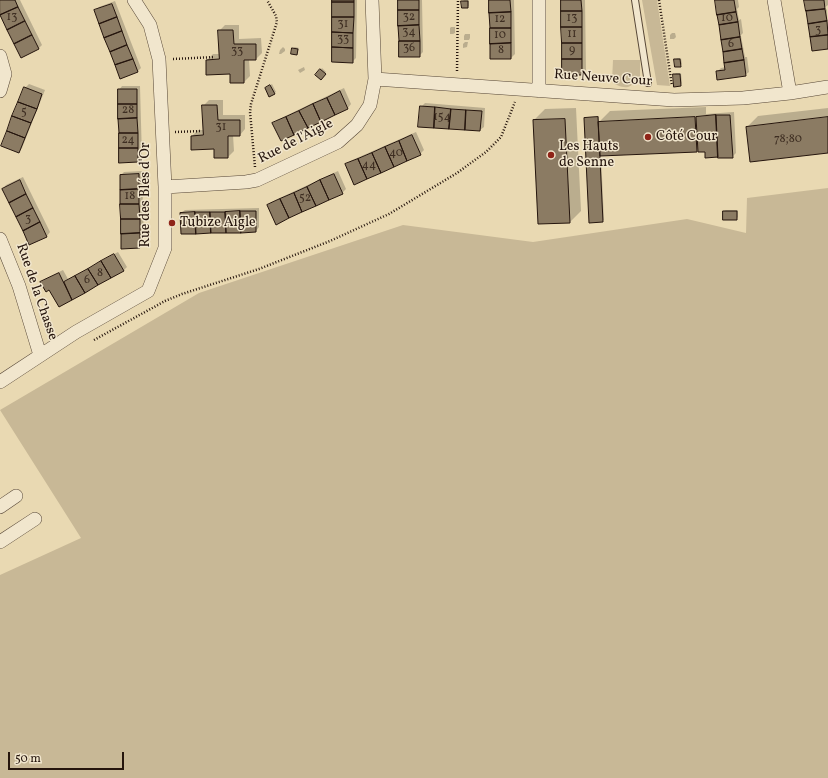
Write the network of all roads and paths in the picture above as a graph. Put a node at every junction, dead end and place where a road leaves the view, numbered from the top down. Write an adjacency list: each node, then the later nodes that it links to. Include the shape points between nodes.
1 (134, 0): 24 (street, Rue des Blés d'Or, via 150,25 159,59)
2 (267, 0): 23 (path, via 276,16 276,22 251,104)
3 (372, 0): 12 (street, Rue de l'Aigle)
4 (458, 0): 14 (path)
5 (539, 0): 18 (street)
6 (635, 0): 13 (lane)
7 (659, 0): 20 (path)
8 (774, 0): 19 (street)
9 (0, 56): 17 (street, via 5,74)
10 (215, 57): 11 (path)
11 (171, 59)
12 (375, 79): 14 (street, Rue Neuve Cour); 24 (street, Rue de l'Aigle, via 370,105 358,125 338,142 257,180)
13 (648, 83)
14 (457, 84): 16 (street, Rue Neuve Cour)
15 (828, 87): 19 (street, Rue Neuve Cour)
16 (521, 89): 18 (street, Rue Neuve Cour); 26 (path, via 502,137 457,173 389,214 330,241 258,269 165,301 89,342)
17 (0, 91)
18 (538, 91): 20 (street, Rue Neuve Cour)
19 (790, 93): 20 (street, Rue Neuve Cour)
20 (674, 100)
21 (200, 131): 22 (path)
22 (174, 132)
23 (255, 167)
24 (165, 187): 26 (street, Rue des Blés d'Or, via 165,248 148,291)
25 (0, 239): 27 (street, Rue de la Chasse, via 20,286)
26 (76, 332): 27 (street, Rue des Blés d'Or)
27 (40, 355): 28 (street, Rue des Blés d'Or)
28 (0, 382)
29 (16, 496): 30 (street)
30 (0, 507)
31 (35, 519): 32 (street)
32 (0, 542)

